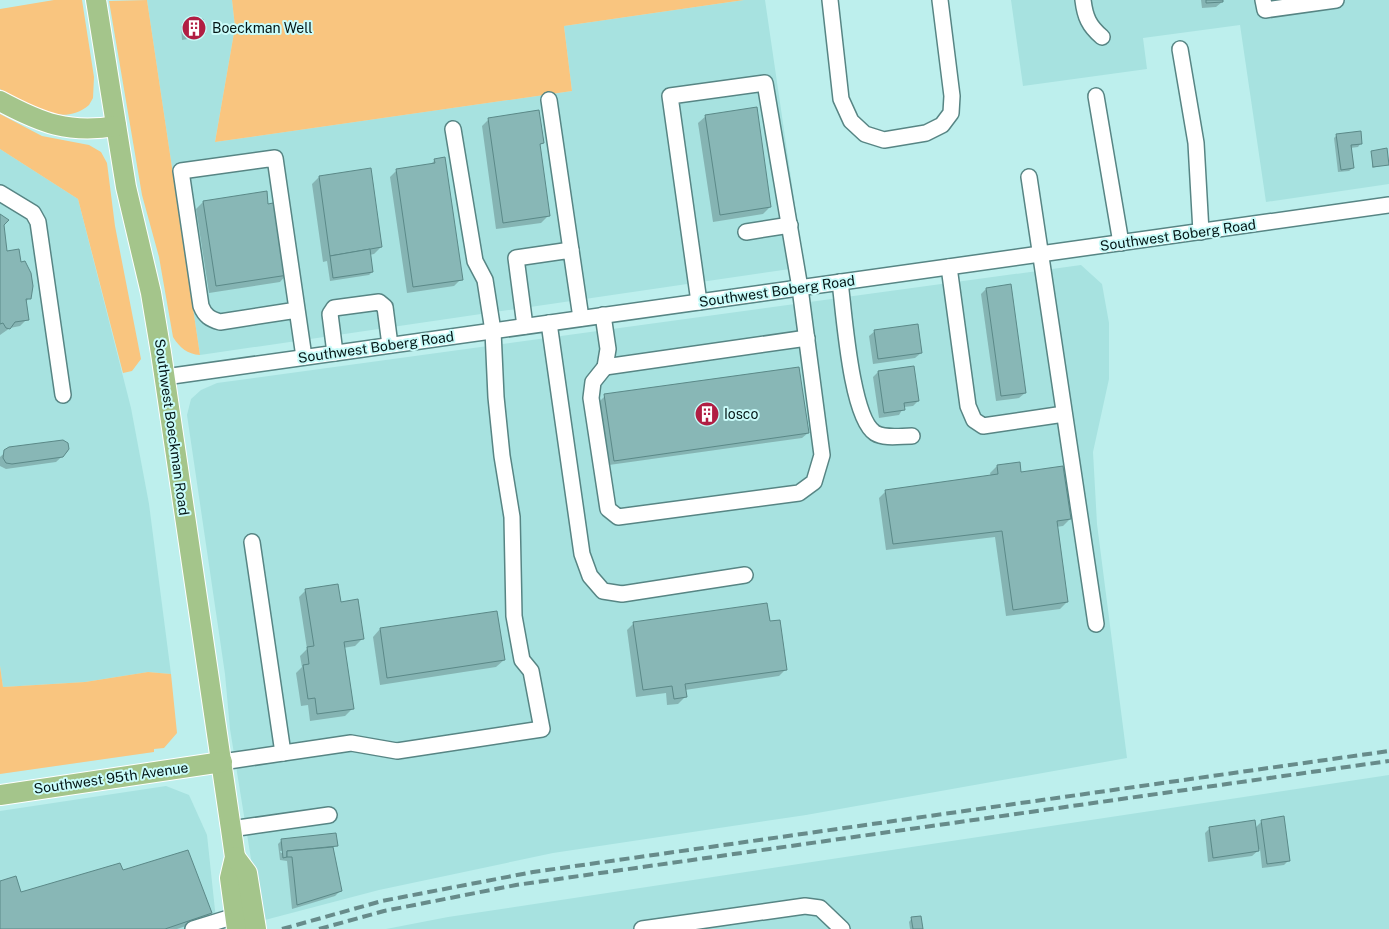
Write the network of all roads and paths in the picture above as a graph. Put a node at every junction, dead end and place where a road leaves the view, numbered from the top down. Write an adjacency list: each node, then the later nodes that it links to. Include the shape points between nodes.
1 (96, 0): 12 (main road, Southwest Boeckman Road)
2 (830, 0): 3 (street, via 841,98 851,121 865,134 884,140 926,132 942,125 951,113 952,96)
3 (940, 0)
4 (1083, 0): 7 (street, via 1090,27)
5 (1263, 0): 6 (street, via 1265,10)
6 (1336, 0)
7 (1102, 37)
8 (1180, 49): 19 (street, via 1196,143)
9 (1096, 96): 20 (street)
10 (549, 100): 21 (street)
11 (0, 101): 12 (main road, via 52,125 88,130)
12 (116, 126): 38 (main road, Southwest Boeckman Road)
13 (453, 129): 32 (street, via 475,261 485,280)
14 (1029, 176): 22 (street)
15 (0, 193): 39 (street, via 33,212 38,222)
16 (1389, 205): 19 (street, Southwest Boberg Road)
17 (790, 225): 18 (street); 25 (street); 26 (street, via 765,83 670,96)
18 (746, 232)
19 (1201, 232): 20 (street, Southwest Boberg Road)
20 (1121, 243): 22 (street, Southwest Boberg Road)
21 (571, 250): 29 (street); 31 (street, via 516,258)
22 (1040, 254): 23 (street, Southwest Boberg Road); 40 (street)
23 (950, 267): 24 (street, Southwest Boberg Road); 40 (street, via 968,406 974,420 983,426)
24 (840, 282): 25 (street, Southwest Boberg Road); 41 (street, via 855,392 865,421 873,432 884,437)
25 (800, 288): 26 (street, Southwest Boberg Road); 33 (street)
26 (699, 302): 28 (street, Southwest Boberg Road)
27 (298, 310): 27 (street, via 275,158 181,171 201,306 205,314 220,322); 36 (street)
28 (603, 315): 29 (street, Southwest Boberg Road); 37 (street, via 608,349)
29 (581, 318): 30 (street, Southwest Boberg Road)
30 (549, 323): 31 (street, Southwest Boberg Road); 43 (street, via 582,554 590,576 603,592 622,594)
31 (525, 326): 32 (street, Southwest Boberg Road)
32 (493, 331): 34 (street, Southwest Boberg Road); 45 (street, via 498,417 512,517 514,616 522,660 531,670 542,729 397,751 351,743)
33 (807, 338): 37 (street); 37 (street, via 822,455 814,482 800,493 618,517 608,509 591,398 593,382)
34 (390, 345): 35 (street, Southwest Boberg Road); 35 (street, via 384,307 379,302 334,308 330,314)
35 (335, 353): 36 (street, Southwest Boberg Road)
36 (304, 358): 38 (street, Southwest Boberg Road)
37 (605, 367)
38 (165, 377): 46 (main road, Southwest Boeckman Road)
39 (63, 395)
40 (1064, 414): 44 (street)
41 (912, 436)
42 (252, 542): 45 (street)
43 (745, 575)
44 (1096, 624)
45 (283, 753): 46 (street)
46 (222, 762): 47 (main road, Southwest 95th Avenue); 49 (main road, Southwest Boeckman Road)
47 (0, 795)
48 (329, 815): 49 (street)
49 (231, 829): 50 (main road, Southwest Boeckman Road)
50 (235, 857): 51 (main road, Southwest Boeckman Road, via 230,878); 53 (main road, Southwest Boeckman Road, via 248,873)
51 (236, 923): 52 (street)
52 (193, 929)
53 (256, 929)
54 (642, 929): 55 (street, via 805,906 820,908)
55 (842, 929)

